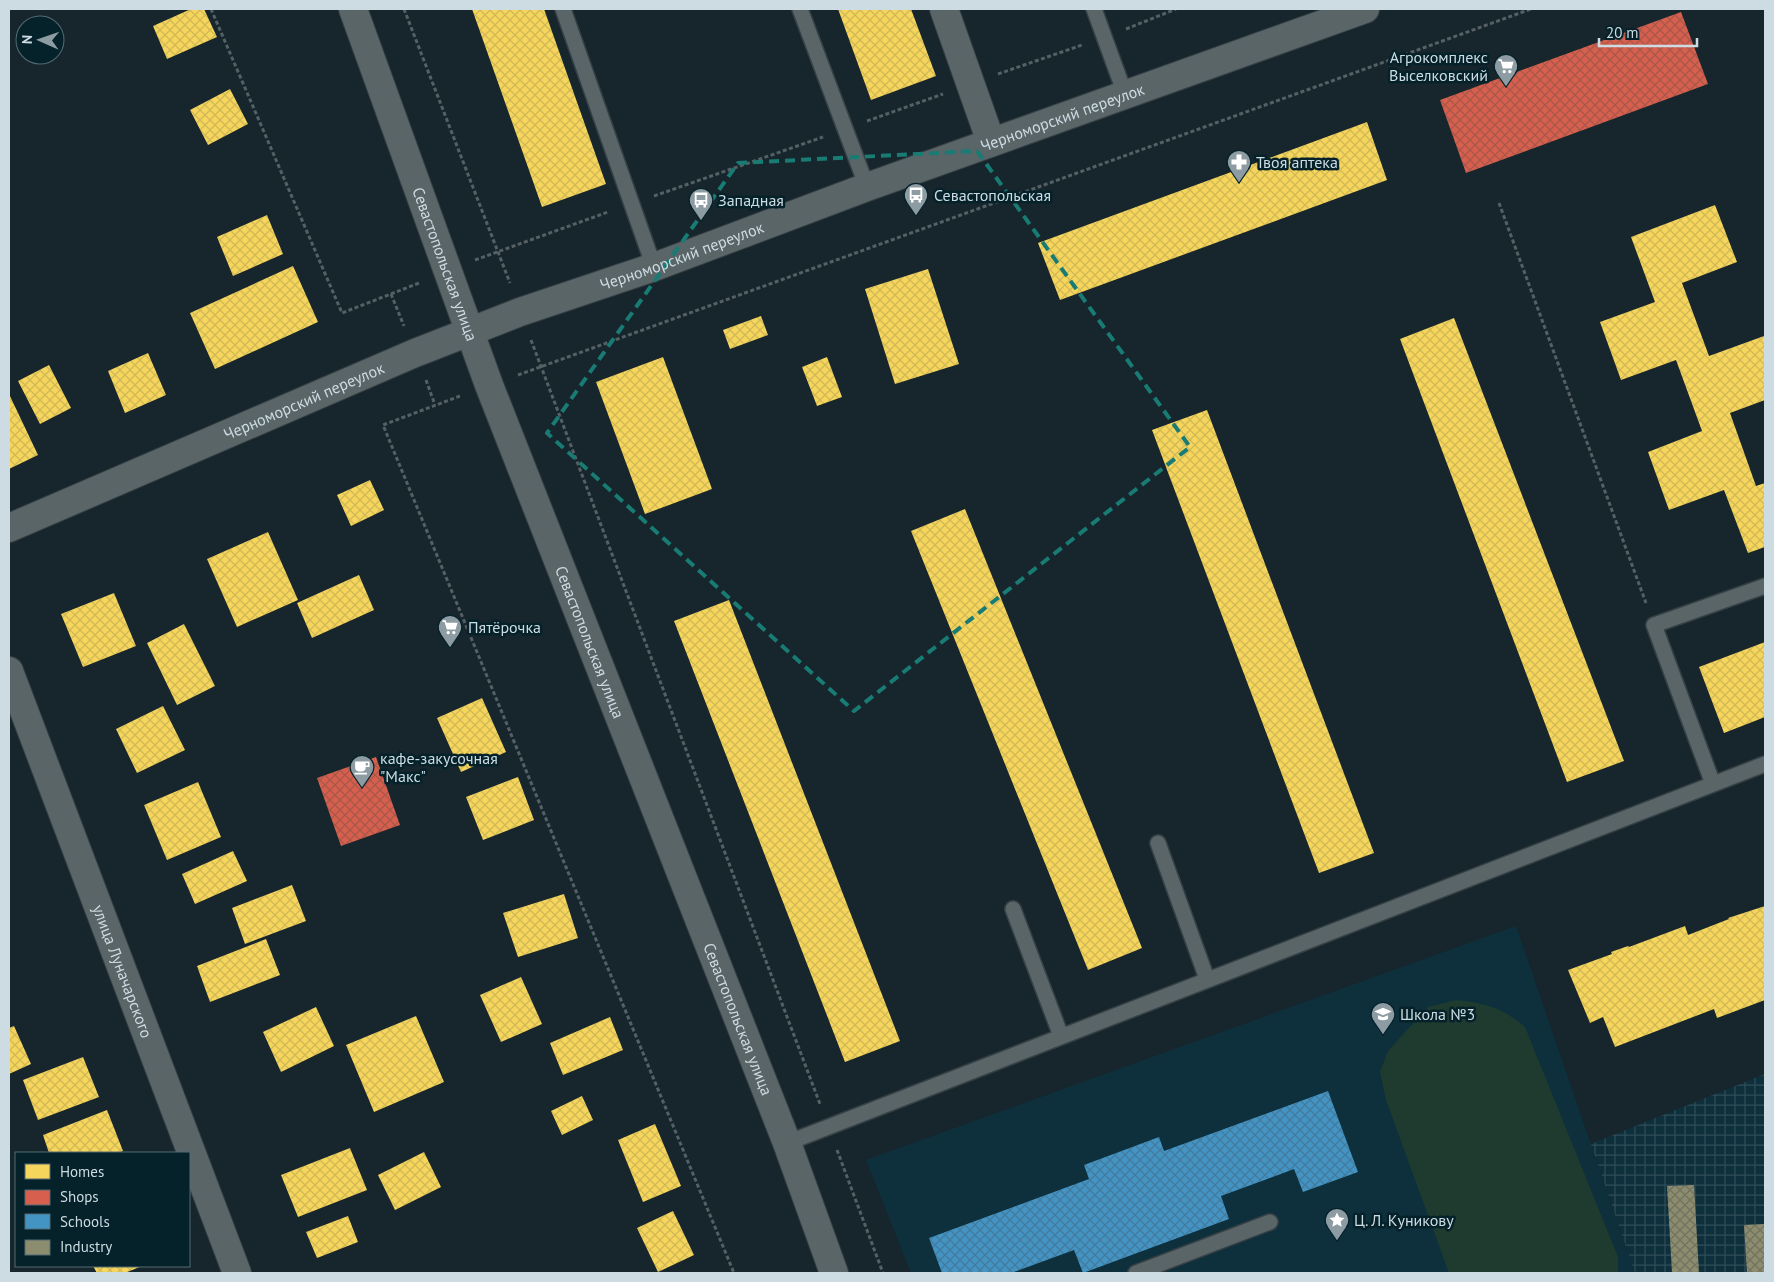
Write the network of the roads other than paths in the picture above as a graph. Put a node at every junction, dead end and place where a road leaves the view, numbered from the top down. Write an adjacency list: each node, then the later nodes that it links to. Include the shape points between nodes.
1 (353, 9): 11 (street, Севастопольская улица)
2 (563, 9): 10 (lane)
3 (800, 9): 9 (lane)
4 (944, 9): 8 (street)
5 (1094, 9): 7 (lane)
6 (1365, 9): 7 (street, Черноморский переулок)
7 (1125, 94): 8 (street, Черноморский переулок)
8 (991, 142): 9 (street, Черноморский переулок)
9 (867, 187): 10 (street, Черноморский переулок)
10 (654, 267): 11 (street, Черноморский переулок)
11 (470, 331): 12 (street, Черноморский переулок); 21 (street, Севастопольская улица)
12 (9, 528)
13 (1765, 586): 16 (lane, via 1654,625)
14 (9, 671): 23 (street, улица Луначарского)
15 (1765, 764): 16 (lane)
16 (1714, 784): 19 (lane)
17 (1158, 843): 19 (lane)
18 (1013, 909): 20 (lane)
19 (1208, 979): 20 (lane)
20 (1061, 1036): 21 (lane)
21 (787, 1142): 24 (street, Севастопольская улица)
22 (1270, 1222): 25 (lane)
23 (236, 1273)
24 (834, 1273)
25 (1136, 1273)

